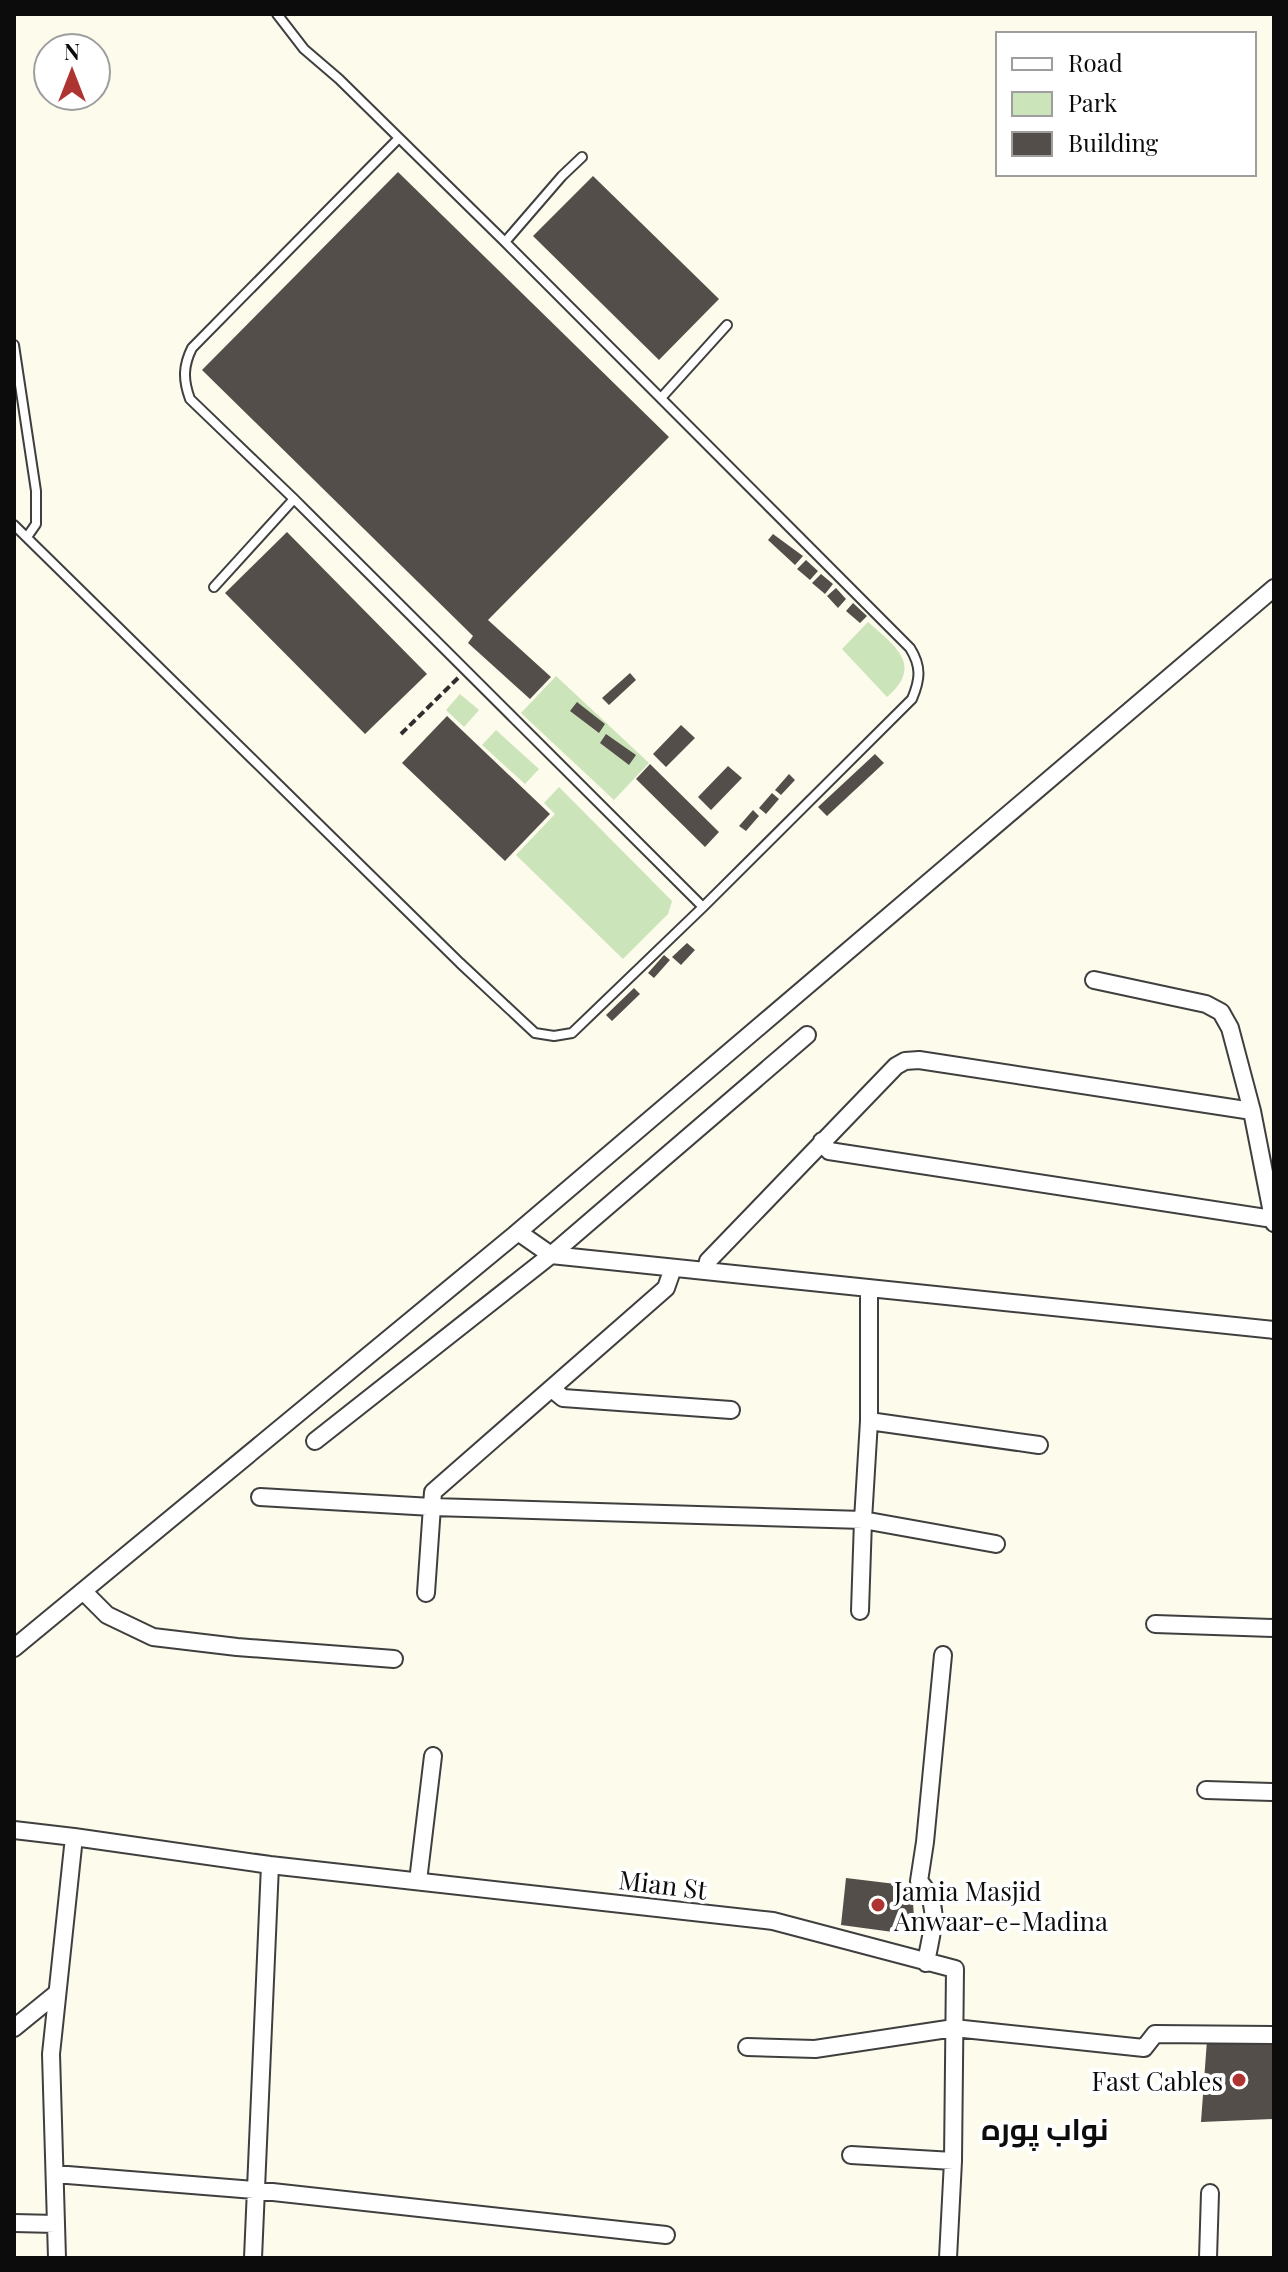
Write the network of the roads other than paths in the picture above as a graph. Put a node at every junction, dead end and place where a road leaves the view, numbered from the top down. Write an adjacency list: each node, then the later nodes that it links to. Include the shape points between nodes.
1 (277, 14): 2 (lane, via 304,49)
2 (399, 138): 4 (lane); 8 (lane, via 207,330 186,360 184,384 190,399)
3 (582, 157): 4 (lane)
4 (505, 242): 7 (lane)
5 (727, 325): 7 (lane)
6 (14, 345): 10 (lane, via 36,491 36,524)
7 (661, 398): 13 (lane, via 910,648 920,672 912,699)
8 (294, 499): 11 (lane); 13 (lane)
9 (14, 525): 10 (lane)
10 (27, 537): 13 (lane, via 535,1033 572,1033)
11 (214, 587)
12 (1274, 588): 19 (street)
13 (703, 907)
14 (1094, 980): 16 (street, via 1206,1004 1221,1012)
15 (807, 1035): 20 (street)
16 (1252, 1111): 17 (street, via 912,1060 896,1066); 18 (street)
17 (822, 1141): 18 (street, via 829,1151); 22 (street, via 708,1261)
18 (1274, 1221)
19 (518, 1232): 20 (street); 34 (street)
20 (551, 1255): 21 (street); 28 (street)
21 (673, 1268): 22 (street); 25 (street, via 666,1288)
22 (706, 1271): 23 (street)
23 (869, 1288): 24 (street); 27 (street)
24 (1274, 1330)
25 (552, 1389): 26 (street, via 563,1398); 31 (street, via 433,1492)
26 (731, 1410)
27 (869, 1421): 29 (street); 32 (street)
28 (315, 1441)
29 (1039, 1445)
30 (260, 1497): 31 (street)
31 (432, 1507): 32 (street); 35 (street)
32 (863, 1520): 33 (street); 36 (street)
33 (996, 1544)
34 (83, 1591): 39 (street); 41 (street, via 107,1615 153,1637)
35 (426, 1593)
36 (860, 1611)
37 (1155, 1624): 38 (street)
38 (1274, 1628)
39 (17, 1638)
40 (943, 1655): 49 (street, via 919,1881 935,1906)
41 (394, 1659)
42 (433, 1756): 48 (street)
43 (1206, 1790): 44 (street)
44 (1274, 1792)
45 (14, 1830): 46 (street, Mian St)
46 (74, 1837): 47 (street, Mian St); 50 (street)
47 (270, 1865): 48 (street, Mian St); 58 (street)
48 (418, 1881): 49 (street, Mian St, via 773,1921)
49 (926, 1963): 52 (street, Mian St, via 955,1969)
50 (57, 1993): 51 (street); 57 (street, via 51,2054)
51 (14, 2028)
52 (954, 2028): 53 (street, via 1144,2048 1155,2034); 54 (street, via 815,2049); 56 (street, Mian St)
53 (1274, 2035)
54 (747, 2047)
55 (851, 2155): 56 (street)
56 (953, 2161): 65 (street, Mian St)
57 (55, 2174): 58 (street); 61 (street)
58 (254, 2190): 62 (street); 64 (street)
59 (1210, 2193): 66 (street)
60 (14, 2223): 61 (street)
61 (56, 2224): 63 (street)
62 (666, 2235)
63 (57, 2258)
64 (253, 2258)
65 (948, 2258)
66 (1208, 2258)

